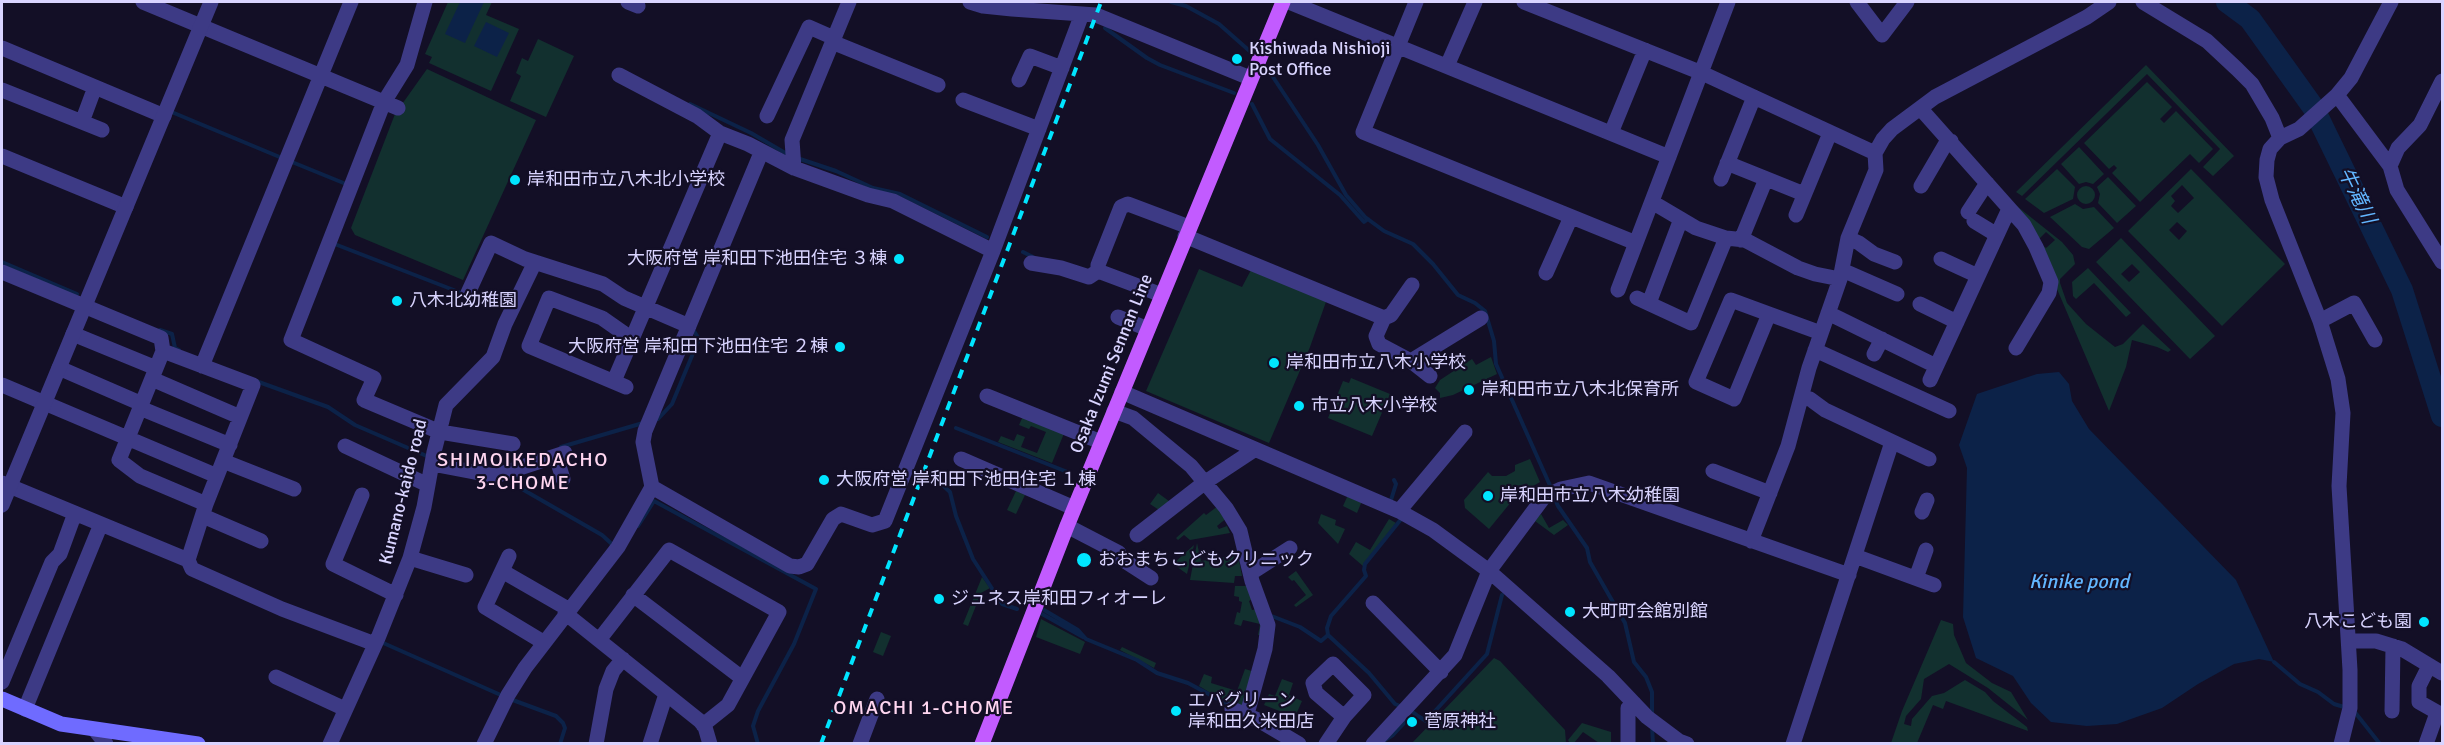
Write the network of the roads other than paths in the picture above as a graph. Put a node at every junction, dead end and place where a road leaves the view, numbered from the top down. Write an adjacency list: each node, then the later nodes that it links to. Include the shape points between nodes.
1 (143, 2): 19 (street)
2 (211, 2): 19 (street)
3 (351, 2): 28 (street)
4 (425, 2): 38 (street)
5 (849, 2): 20 (street)
6 (970, 2): 18 (street)
7 (1283, 2): 29 (main road, Osaka Izumi Sennan Line)
8 (1289, 2): 21 (street)
9 (1416, 2): 21 (street)
10 (1475, 2): 24 (street)
11 (1524, 2): 23 (street)
12 (1728, 2): 26 (street)
13 (1857, 2): 14 (street, via 1882,35)
14 (1907, 2)
15 (2109, 2): 39 (street)
16 (2143, 2): 48 (street, via 2207,41 2237,69 2252,84)
17 (2391, 2): 36 (street, via 2351,78)
18 (1082, 14): 25 (street); 29 (street, via 1102,17)
19 (201, 26): 28 (street); 40 (street)
20 (833, 40): 32 (street); 41 (street, via 809,27); 56 (street, via 792,140)
21 (1398, 46): 24 (street); 66 (street, via 1363,132)
22 (2, 48): 33 (street)
23 (1645, 51): 26 (street); 46 (street)
24 (1447, 66): 46 (street)
25 (1062, 69): 30 (street, via 1030,56); 43 (street)
26 (1702, 73): 35 (street); 53 (street)
27 (619, 75): 45 (street, via 697,116)
28 (321, 76): 38 (street); 111 (street)
29 (1250, 78): 68 (main road, Osaka Izumi Sennan Line)
30 (1019, 80)
31 (2442, 81): 55 (street, via 2420,125 2398,148)
32 (938, 85)
33 (95, 87): 40 (street); 42 (street)
34 (2, 90): 42 (street)
35 (1754, 97): 47 (street); 54 (street)
36 (2334, 98): 48 (street, via 2299,129); 55 (street)
37 (963, 100): 43 (street)
38 (391, 105): 124 (street, via 291,340 374,378 364,400)
39 (1920, 108): 49 (street); 51 (street, via 1892,129)
40 (164, 116): 63 (street)
41 (766, 116)
42 (82, 122): 44 (street)
43 (1039, 129): 73 (street)
44 (102, 130)
45 (720, 133): 50 (street); 91 (street)
46 (1611, 133): 53 (street)
47 (1830, 133): 51 (street); 61 (street)
48 (2280, 138): 97 (street, via 2270,149 2266,177)
49 (1951, 141): 59 (street); 60 (street)
50 (761, 153): 56 (street); 99 (street)
51 (1875, 153): 70 (street, via 1876,170)
52 (2, 156): 63 (street)
53 (1669, 157): 62 (street)
54 (1727, 163): 57 (street); 58 (street)
55 (2390, 166): 77 (street, via 2397,190)
56 (794, 168): 73 (street, via 893,201)
57 (1721, 179)
58 (1766, 179): 61 (street); 71 (street)
59 (1987, 183): 64 (street); 69 (street, via 1971,216)
60 (1921, 186)
61 (1804, 194): 65 (street)
62 (1652, 201): 67 (street); 72 (street)
63 (126, 207): 90 (street)
64 (2008, 209): 69 (street); 106 (street, via 2028,232 2051,282 2049,293)
65 (1796, 215)
66 (1571, 217): 72 (street); 81 (street)
67 (1681, 219): 71 (street, via 1696,228); 71 (street, via 1643,301 1691,323)
68 (1187, 232): 79 (street, via 1128,204 1121,207); 88 (main road, Osaka Izumi Sennan Line); 95 (street)
69 (1997, 235): 83 (street)
70 (1848, 238): 76 (street); 82 (street)
71 (1734, 239): 82 (street, via 1760,246 1815,274)
72 (1636, 243): 85 (street)
73 (993, 251): 143 (street, via 885,521 872,525 841,514 833,519 807,564 790,566)
74 (1941, 259): 83 (street)
75 (535, 262): 86 (street, via 491,243); 91 (street, via 603,284); 124 (street, Kumano-kaido road, via 493,357 446,405)
76 (1895, 262)
77 (2442, 262)
78 (1031, 263): 79 (street, via 1061,267 1089,277)
79 (1098, 271): 88 (street)
80 (2, 272): 90 (street)
81 (1546, 273)
82 (1841, 276): 87 (street, via 1849,273); 92 (street)
83 (1978, 276): 98 (street)
84 (1412, 285): 95 (street, via 1391,315)
85 (1618, 290)
86 (468, 293)
87 (1897, 294)
88 (1162, 295): 100 (main road, Osaka Izumi Sennan Line)
89 (1920, 304): 98 (street)
90 (84, 306): 102 (street); 108 (street, via 161,338)
91 (646, 307): 99 (street); 103 (street)
92 (1828, 313): 101 (street); 104 (street)
93 (1769, 314): 93 (street, via 1734,399 1696,382 1731,300); 101 (street)
94 (1118, 317): 100 (street)
95 (1384, 318): 110 (street, via 1376,336 1379,344)
96 (1481, 318): 110 (street)
97 (2320, 321): 105 (street, via 2354,303); 176 (street, via 2338,379 2343,413 2339,486)
98 (1957, 322): 104 (street, via 1933,373)
99 (689, 326): 143 (street, via 643,442)
100 (1148, 329): 116 (main road, Osaka Izumi Sennan Line)
101 (1821, 333): 107 (street)
102 (73, 334): 112 (street); 113 (street)
103 (632, 339): 103 (street, via 620,384 529,346 549,298 602,318)
104 (1882, 339): 109 (street)
105 (2375, 340)
106 (2016, 348)
107 (1815, 350): 117 (street); 122 (street)
108 (164, 351): 111 (street); 113 (street)
109 (1874, 354)
110 (1411, 361): 114 (street)
111 (202, 366): 123 (street, via 253,385)
112 (59, 368): 119 (street); 120 (street)
113 (154, 374): 120 (street); 123 (street)
114 (1430, 376)
115 (2, 385): 119 (street)
116 (1122, 392): 121 (main road, Osaka Izumi Sennan Line); 132 (street)
117 (1801, 398): 127 (street, via 1867,423); 145 (street, via 1791,415 1788,446)
118 (990, 401): 128 (street, via 1043,413)
119 (44, 403): 126 (street); 141 (street)
120 (141, 406): 126 (street); 130 (street)
121 (1114, 411): 128 (main road, Osaka Izumi Sennan Line); 140 (street, via 1133,418 1161,440)
122 (1949, 411)
123 (240, 417): 130 (street)
124 (440, 432): 129 (street); 136 (street, Kumano-kaido road)
125 (1465, 432): 150 (street, via 1450,440 1444,467)
126 (128, 438): 138 (street); 149 (street, via 119,460 140,476)
127 (1892, 441): 134 (street, via 1914,445); 160 (street)
128 (1101, 442): 148 (main road, Osaka Izumi Sennan Line)
129 (513, 444)
130 (230, 445): 135 (street)
131 (345, 446): 142 (street)
132 (1254, 450): 140 (street); 150 (street)
133 (961, 459): 148 (street)
134 (1929, 459)
135 (223, 461): 138 (street); 144 (street)
136 (432, 464): 139 (street, via 495,482 560,454); 142 (street, Kumano-kaido road)
137 (1713, 471): 145 (street)
138 (217, 476): 149 (street)
139 (563, 480)
140 (1204, 483): 154 (street); 166 (street, via 1240,531)
141 (5, 484): 147 (street); 151 (street)
142 (428, 485): 161 (street, Kumano-kaido road)
143 (652, 487): 174 (street, via 618,547)
144 (294, 489)
145 (1770, 493): 156 (street)
146 (362, 495): 172 (street, via 333,564)
147 (2, 505)
148 (1074, 508): 153 (main road, Osaka Izumi Sennan Line)
149 (204, 510): 155 (street); 162 (street)
150 (1399, 512): 165 (street, via 1433,530)
151 (75, 513): 152 (street); 185 (street)
152 (101, 524): 162 (street); 190 (street)
153 (1066, 526): 168 (street, via 1119,553 1120,558); 207 (main road, Osaka Izumi Sennan Line)
154 (1137, 535)
155 (261, 541)
156 (1751, 541): 165 (street, via 1589,483 1544,497); 167 (street)
157 (1290, 548): 166 (street)
158 (1926, 550): 169 (street)
159 (509, 556): 164 (street)
160 (1855, 556): 167 (street); 169 (street)
161 (410, 558): 163 (street); 172 (street, Kumano-kaido road)
162 (188, 560): 178 (street, via 192,569)
163 (458, 568)
164 (502, 571): 174 (street); 177 (street, via 485,607)
165 (1489, 571): 182 (street, via 1455,655); 189 (street)
166 (1251, 573): 194 (street, via 1268,625)
167 (1849, 574): 213 (street)
168 (1151, 578)
169 (1916, 578): 170 (street)
170 (1934, 585)
171 (633, 595): 175 (street); 184 (street); 184 (street, via 669,550 780,612)
172 (396, 596): 178 (street, Kumano-kaido road)
173 (1372, 603): 182 (street)
174 (566, 611): 175 (street); 177 (street)
175 (598, 640): 180 (street)
176 (2350, 641): 179 (street, via 2376,641); 214 (street, via 2350,708)
177 (543, 642): 202 (street, via 508,695)
178 (375, 644): 191 (street, Kumano-kaido road)
179 (2393, 646): 181 (street); 193 (street)
180 (622, 659): 186 (street); 203 (street, via 606,689)
181 (2436, 669): 195 (street, via 2419,686 2419,702)
182 (1441, 672): 210 (street)
183 (276, 678): 191 (street)
184 (742, 678): 197 (street, via 728,705)
185 (2, 682)
186 (666, 694): 197 (street); 204 (street)
187 (2, 699): 190 (main road)
188 (878, 699): 206 (street)
189 (1634, 703): 211 (street, via 1628,708); 212 (street)
190 (25, 709): 198 (main road, via 61,724)
191 (345, 709): 201 (street, Kumano-kaido road)
192 (1232, 709): 194 (street)
193 (2392, 711)
194 (1247, 714): 208 (street)
195 (2440, 714): 215 (street)
196 (1344, 717): 209 (street)
197 (704, 725): 205 (street)
198 (95, 730): 199 (street); 200 (main road)
199 (106, 744)
200 (198, 744)
201 (330, 744)
202 (484, 744)
203 (596, 744)
204 (650, 744)
205 (710, 744)
206 (860, 744)
207 (982, 744)
208 (1299, 744)
209 (1326, 744)
210 (1373, 744)
211 (1628, 744)
212 (1687, 744)
213 (1792, 744)
214 (2341, 744)
215 (2426, 744)

